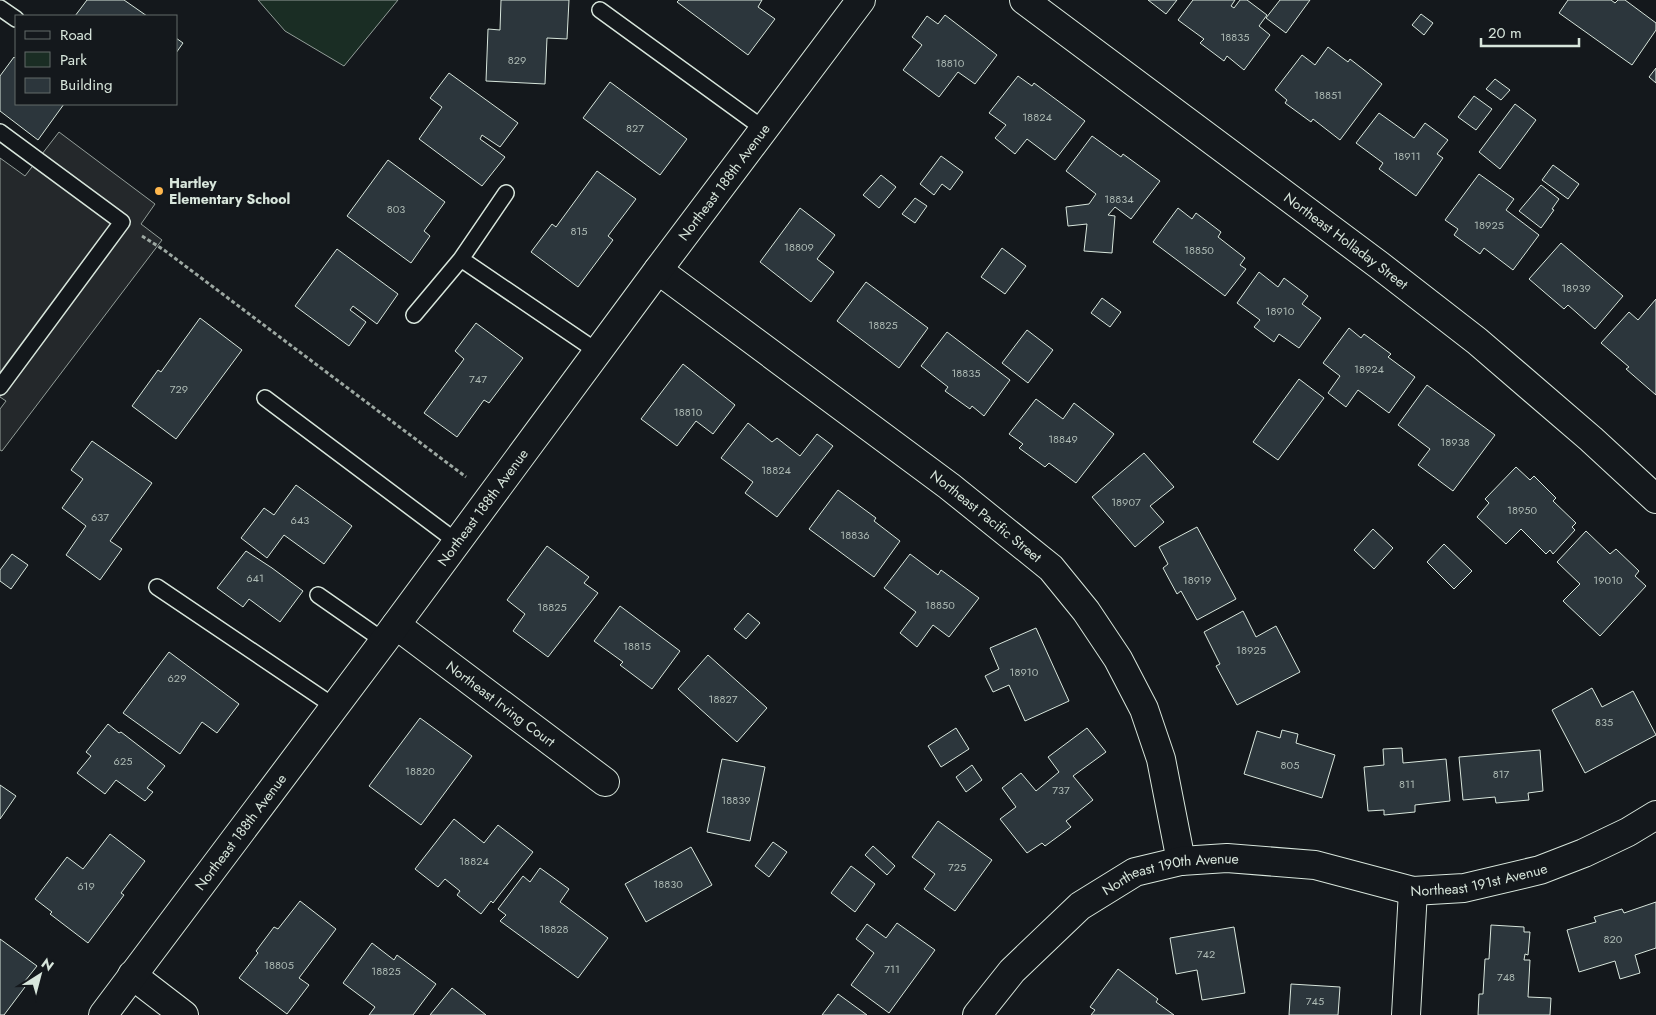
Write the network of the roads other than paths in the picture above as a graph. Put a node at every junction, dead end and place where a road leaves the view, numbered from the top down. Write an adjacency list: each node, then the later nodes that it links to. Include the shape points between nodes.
1 (861, 0): 6 (street, Northeast 188th Avenue)
2 (1024, 0): 15 (street, Northeast Holladay Street, via 1477,341)
3 (0, 8): 5 (lane)
4 (600, 10): 6 (lane)
5 (15, 18)
6 (764, 129): 10 (street, Northeast 188th Avenue)
7 (0, 132): 13 (lane, via 122,222)
8 (506, 193): 9 (lane)
9 (461, 259): 11 (lane); 12 (lane)
10 (658, 270): 12 (street, Northeast 188th Avenue); 23 (street, Northeast Pacific Street, via 949,486 1051,568 1086,611 1118,659 1144,709 1161,759)
11 (414, 315)
12 (598, 352): 16 (street, Northeast 188th Avenue)
13 (0, 387)
14 (265, 398): 16 (lane)
15 (1656, 499)
16 (457, 542): 19 (street, Northeast 188th Avenue)
17 (157, 587): 20 (lane)
18 (318, 595): 19 (lane)
19 (390, 633): 20 (street, Northeast 188th Avenue); 21 (street, Northeast Irving Court)
20 (335, 707): 25 (street, Northeast 188th Avenue)
21 (605, 782)
22 (1656, 815): 24 (street, Northeast 191st Avenue, via 1584,853 1540,870 1464,888)
23 (1181, 862): 24 (street, Northeast 190th Avenue, via 1227,858 1315,866); 28 (street, Northeast 190th Avenue, via 1136,872 1080,906 1012,971)
24 (1412, 891): 29 (street, Northeast 191st Avenue)
25 (132, 975): 26 (street, Northeast 188th Avenue); 27 (street)
26 (103, 1015)
27 (184, 1015)
28 (977, 1015)
29 (1406, 1015)

